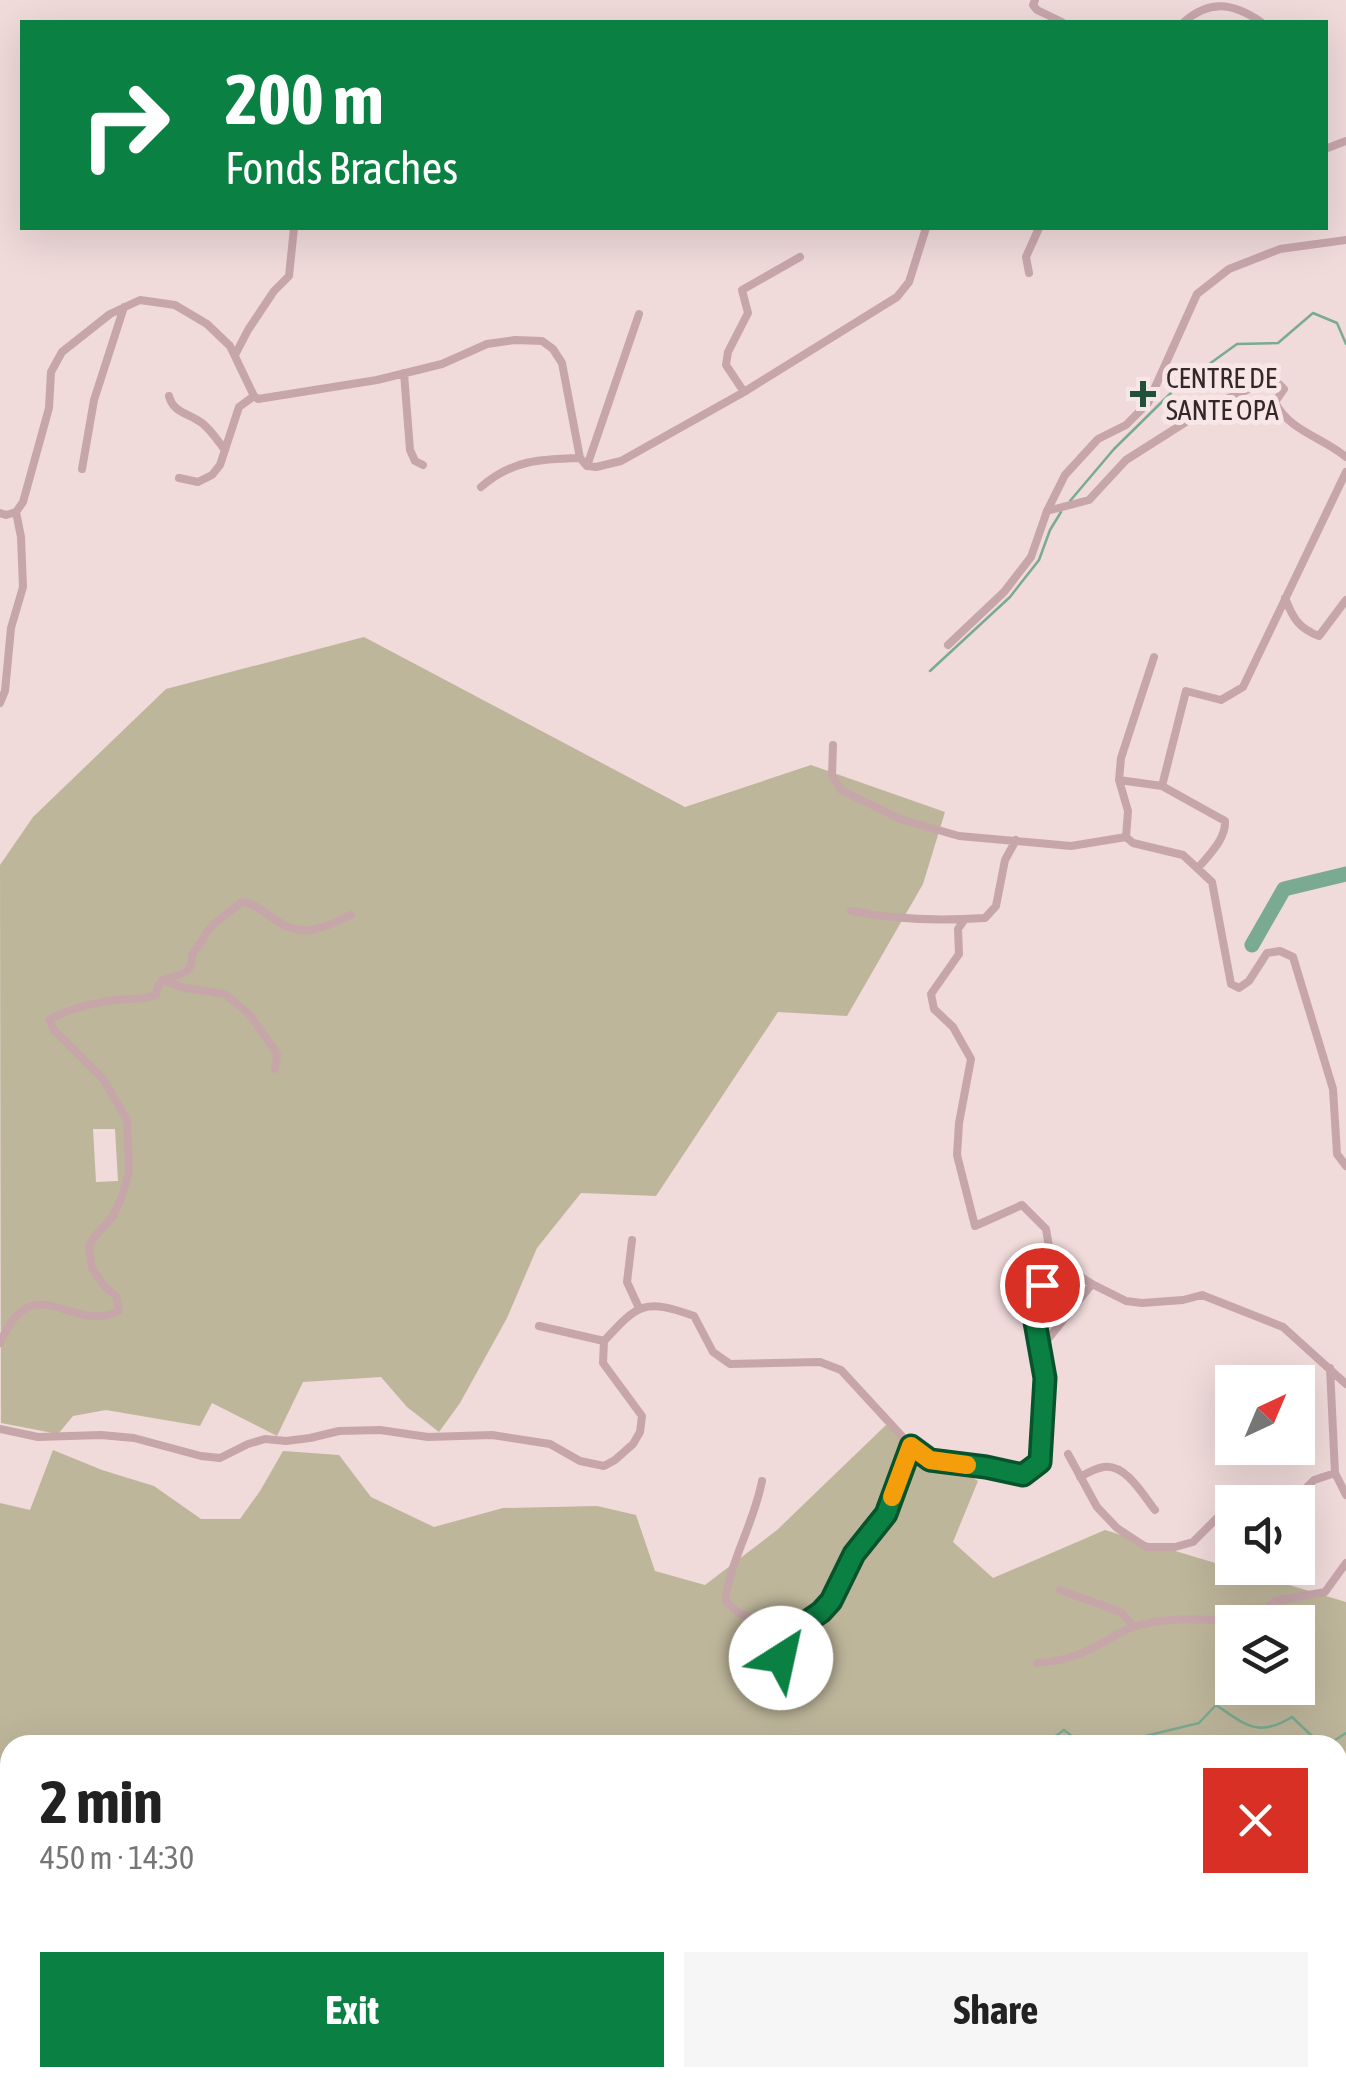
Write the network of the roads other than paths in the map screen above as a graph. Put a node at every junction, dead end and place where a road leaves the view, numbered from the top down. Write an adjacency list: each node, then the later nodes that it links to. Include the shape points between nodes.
1 (1035, 0): 2 (street, via 1037,10)
2 (1058, 20)
3 (1186, 20): 4 (street, via 1205,4 1222,4)
4 (1257, 20)
5 (294, 230): 13 (street, via 289,276)
6 (925, 230): 15 (street, via 910,282 897,297)
7 (1038, 230): 10 (street, via 1026,257)
8 (1346, 240): 27 (street, via 1280,250 1229,270 1197,294 1148,403 1098,439 1065,475)
9 (800, 257): 15 (street, via 742,290 748,314 726,366)
10 (1029, 273)
11 (124, 307): 13 (street, via 140,300 175,305 207,324); 23 (street, via 94,400); 29 (street, via 62,352 51,372 49,408)
12 (639, 314): 22 (street)
13 (234, 356): 17 (street)
14 (404, 373): 17 (street, via 264,400); 20 (street, via 488,344 542,341 562,362); 21 (street, via 410,450)
15 (744, 392): 22 (street, via 621,461)
16 (169, 396): 18 (street, via 174,408 206,426)
17 (254, 396): 18 (street, via 238,408)
18 (225, 450): 25 (street, via 205,481)
19 (1346, 457): 27 (street, via 1282,415 1275,402 1284,390 1279,384 1260,384 1211,406 1126,460 1089,500)
20 (580, 458): 22 (street); 26 (street, via 534,460 496,473)
21 (424, 466)
22 (588, 466)
23 (82, 470)
24 (1346, 472): 30 (street)
25 (179, 478)
26 (481, 487)
27 (1046, 511): 32 (street, via 1031,557)
28 (0, 512): 29 (street)
29 (16, 512): 34 (street, via 22,587)
30 (1284, 598): 31 (street, via 1294,620 1319,636); 37 (street, via 1243,688 1221,700 1186,691)
31 (1346, 600)
32 (948, 645)
33 (1154, 656): 36 (street)
34 (0, 703)
35 (834, 745): 39 (street, via 832,776 840,790 900,819 959,836)
36 (1119, 780): 37 (street); 38 (street, via 1128,811)
37 (1162, 786): 40 (street, via 1225,821 1222,837)
38 (1126, 838): 39 (street, via 1071,846); 40 (street, via 1182,855)
39 (1016, 840): 43 (street, via 1004,860 996,906 985,918)
40 (1198, 868): 46 (street, via 1212,882 1232,984 1239,988 1249,981 1267,953 1294,957 1332,1089 1338,1154)
41 (851, 911): 43 (street)
42 (351, 915): 44 (street, via 298,931 242,902 209,928 192,954 192,968)
43 (965, 919): 48 (street, via 958,929 959,954 930,994 971,1059 957,1155 975,1226 1022,1205 1046,1229)
44 (162, 980): 45 (street, via 224,994 250,1015 274,1049); 52 (street, via 156,995 142,1001 118,999 50,1020 102,1078 127,1120 122,1196 90,1247 92,1268 116,1296 119,1310 82,1315 34,1304 11,1319)
45 (275, 1069)
46 (1346, 1166)
47 (632, 1240): 50 (street, via 627,1282)
48 (1052, 1265): 49 (street); 54 (street, via 1032,1305)
49 (1092, 1284): 54 (street); 55 (street, via 1142,1304 1202,1294 1283,1327)
50 (640, 1308): 53 (street); 58 (street, via 652,1304 694,1316 713,1352 730,1364 820,1362 841,1370)
51 (539, 1326): 53 (street)
52 (0, 1342)
53 (604, 1342): 57 (street, via 603,1363 642,1416 632,1444 604,1466 550,1444 492,1435 339,1431 265,1439 217,1458 134,1438 38,1437)
54 (1040, 1349): 58 (street, via 1040,1462 1023,1475 930,1460)
55 (1330, 1368): 56 (street); 60 (street)
56 (1346, 1384)
57 (0, 1429)
58 (911, 1446): 70 (street, via 886,1514 854,1554 831,1601)
59 (1068, 1454): 61 (street)
60 (1335, 1473): 63 (street); 64 (street)
61 (1080, 1476): 65 (street, via 1116,1468); 66 (street, via 1117,1528 1146,1547 1193,1542)
62 (762, 1482): 70 (street, via 726,1601)
63 (1309, 1485)
64 (1346, 1495)
65 (1154, 1510)
66 (1215, 1520)
67 (1346, 1564): 69 (street, via 1325,1592 1275,1601 1252,1620 1179,1619)
68 (1060, 1590): 69 (street, via 1121,1612)
69 (1134, 1627): 71 (street, via 1089,1651)
70 (786, 1636): 72 (street)
71 (1038, 1663)
72 (779, 1667)

